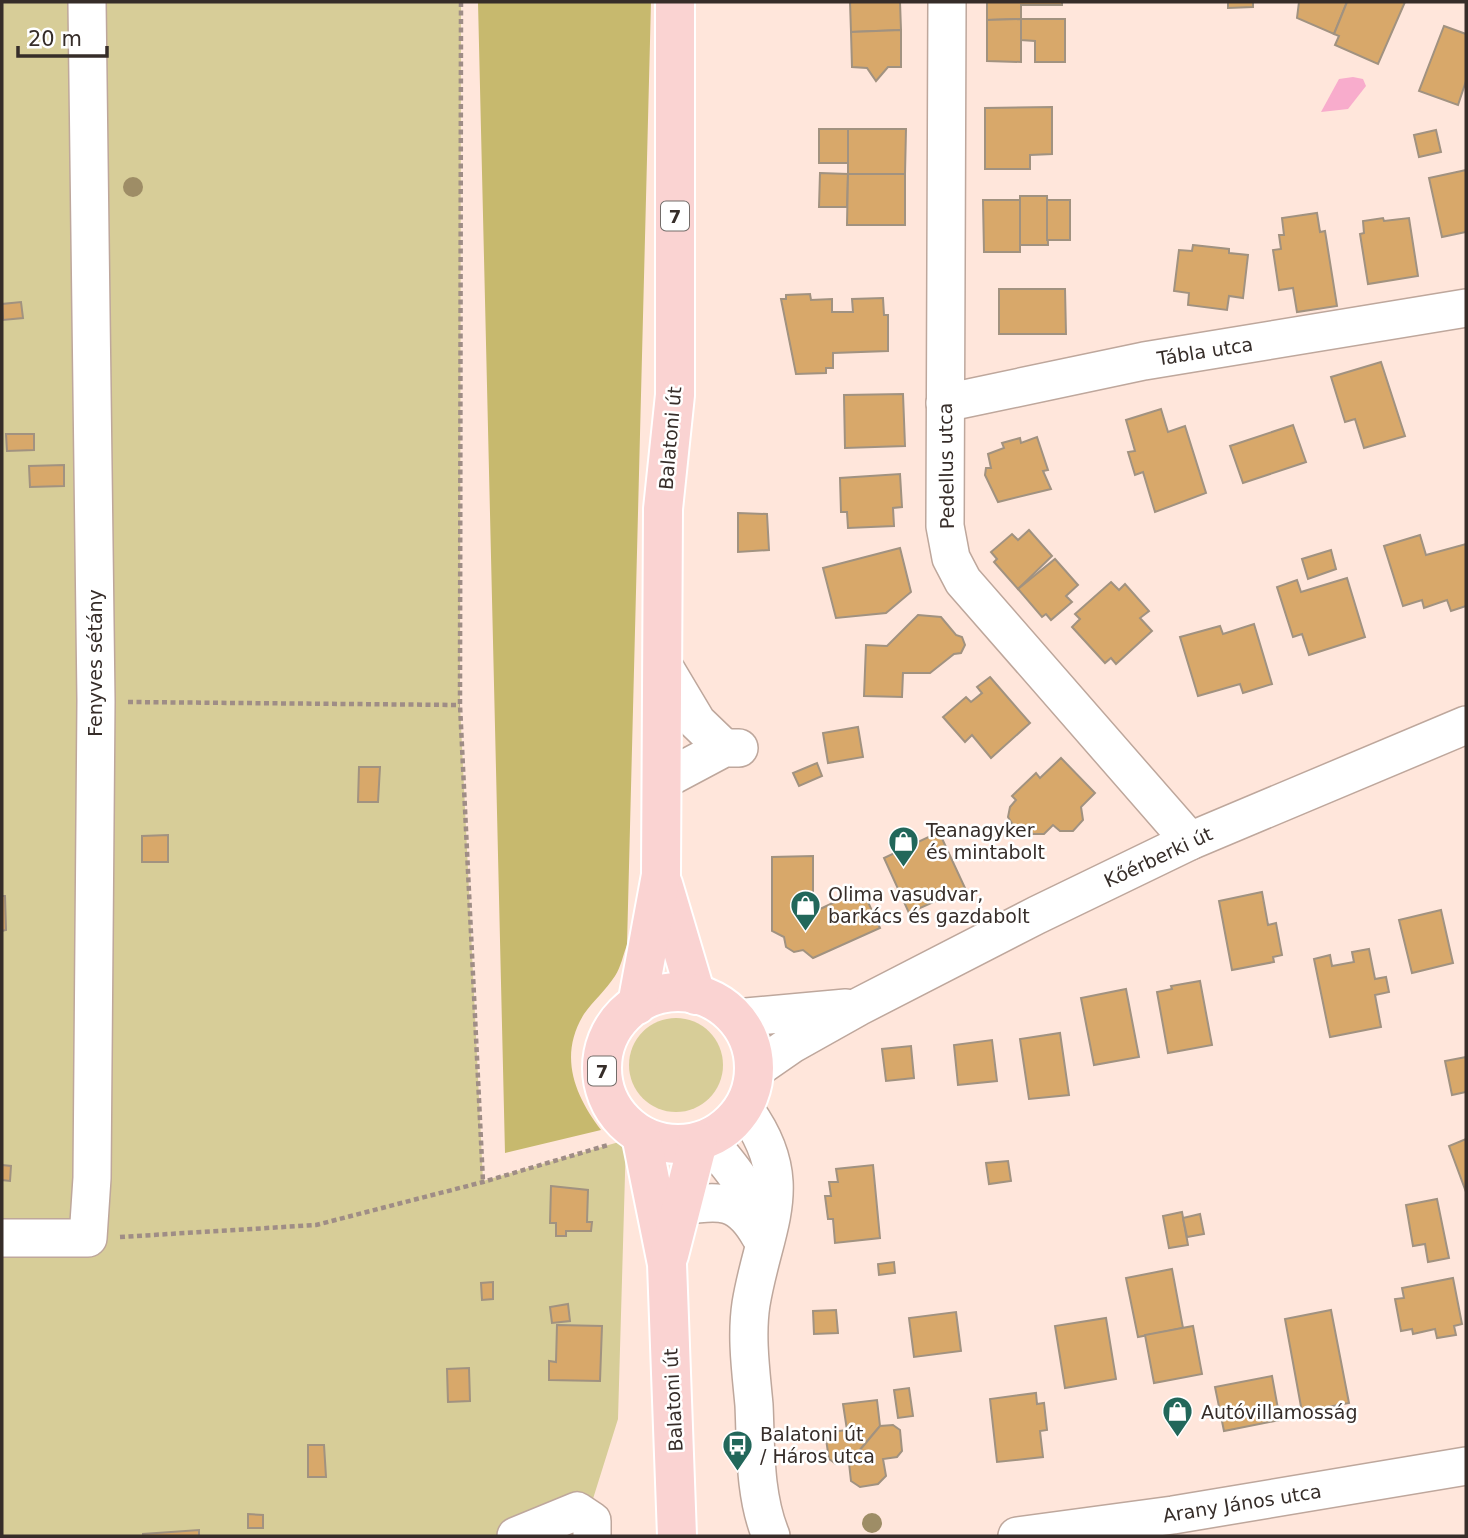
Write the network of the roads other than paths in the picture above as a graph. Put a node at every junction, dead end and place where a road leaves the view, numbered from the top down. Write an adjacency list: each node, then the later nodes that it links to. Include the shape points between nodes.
1 (87, 2): 19 (street, Fenyves sétány, via 96,701 88,1238)
2 (675, 2): 6 (main road, Balatoni út / 7, via 675,395 663,509)
3 (947, 2): 5 (street, Pedellus utca)
4 (1466, 308): 5 (street, Tábla utca, via 1144,361)
5 (945, 403): 9 (street, Pedellus utca, via 945,526 951,558 963,581)
6 (663, 665): 8 (main road, Balatoni út / 7); 8 (street, via 697,722 731,748)
7 (1466, 725): 9 (street, Kőérberki út)
8 (662, 781): 10 (main road, Balatoni út / 7)
9 (1190, 841): 13 (street, Kőérberki út)
10 (661, 875): 11 (main road, Balatoni út / 7); 12 (main road, Balatoni út / 7)
11 (696, 995): 12 (main road, 7, via 665,993); 14 (main road, 7)
12 (637, 1004): 16 (main road, 7, via 619,1020 607,1040 602,1071)
13 (858, 1007): 14 (street, Kőérberki út); 15 (street, Kőérberki út, via 792,1044)
14 (735, 1018): 15 (main road, via 746,1034)
15 (748, 1089): 17 (main road, via 731,1122); 20 (street, via 775,1187 773,1216)
16 (627, 1139): 17 (main road, 7, via 671,1144); 21 (main road, Balatoni út)
17 (702, 1141): 18 (main road, Balatoni út); 20 (street, via 740,1175 760,1219)
18 (682, 1206): 20 (street, via 725,1202 751,1220); 21 (main road, Balatoni út)
19 (2, 1238)
20 (764, 1244): 26 (street, via 749,1336 759,1488)
21 (667, 1264): 25 (main road, Balatoni út)
22 (1466, 1466): 27 (street, Arany János utca)
23 (585, 1523): 24 (street)
24 (516, 1536)
25 (677, 1536)
26 (771, 1536)
27 (1017, 1536)

